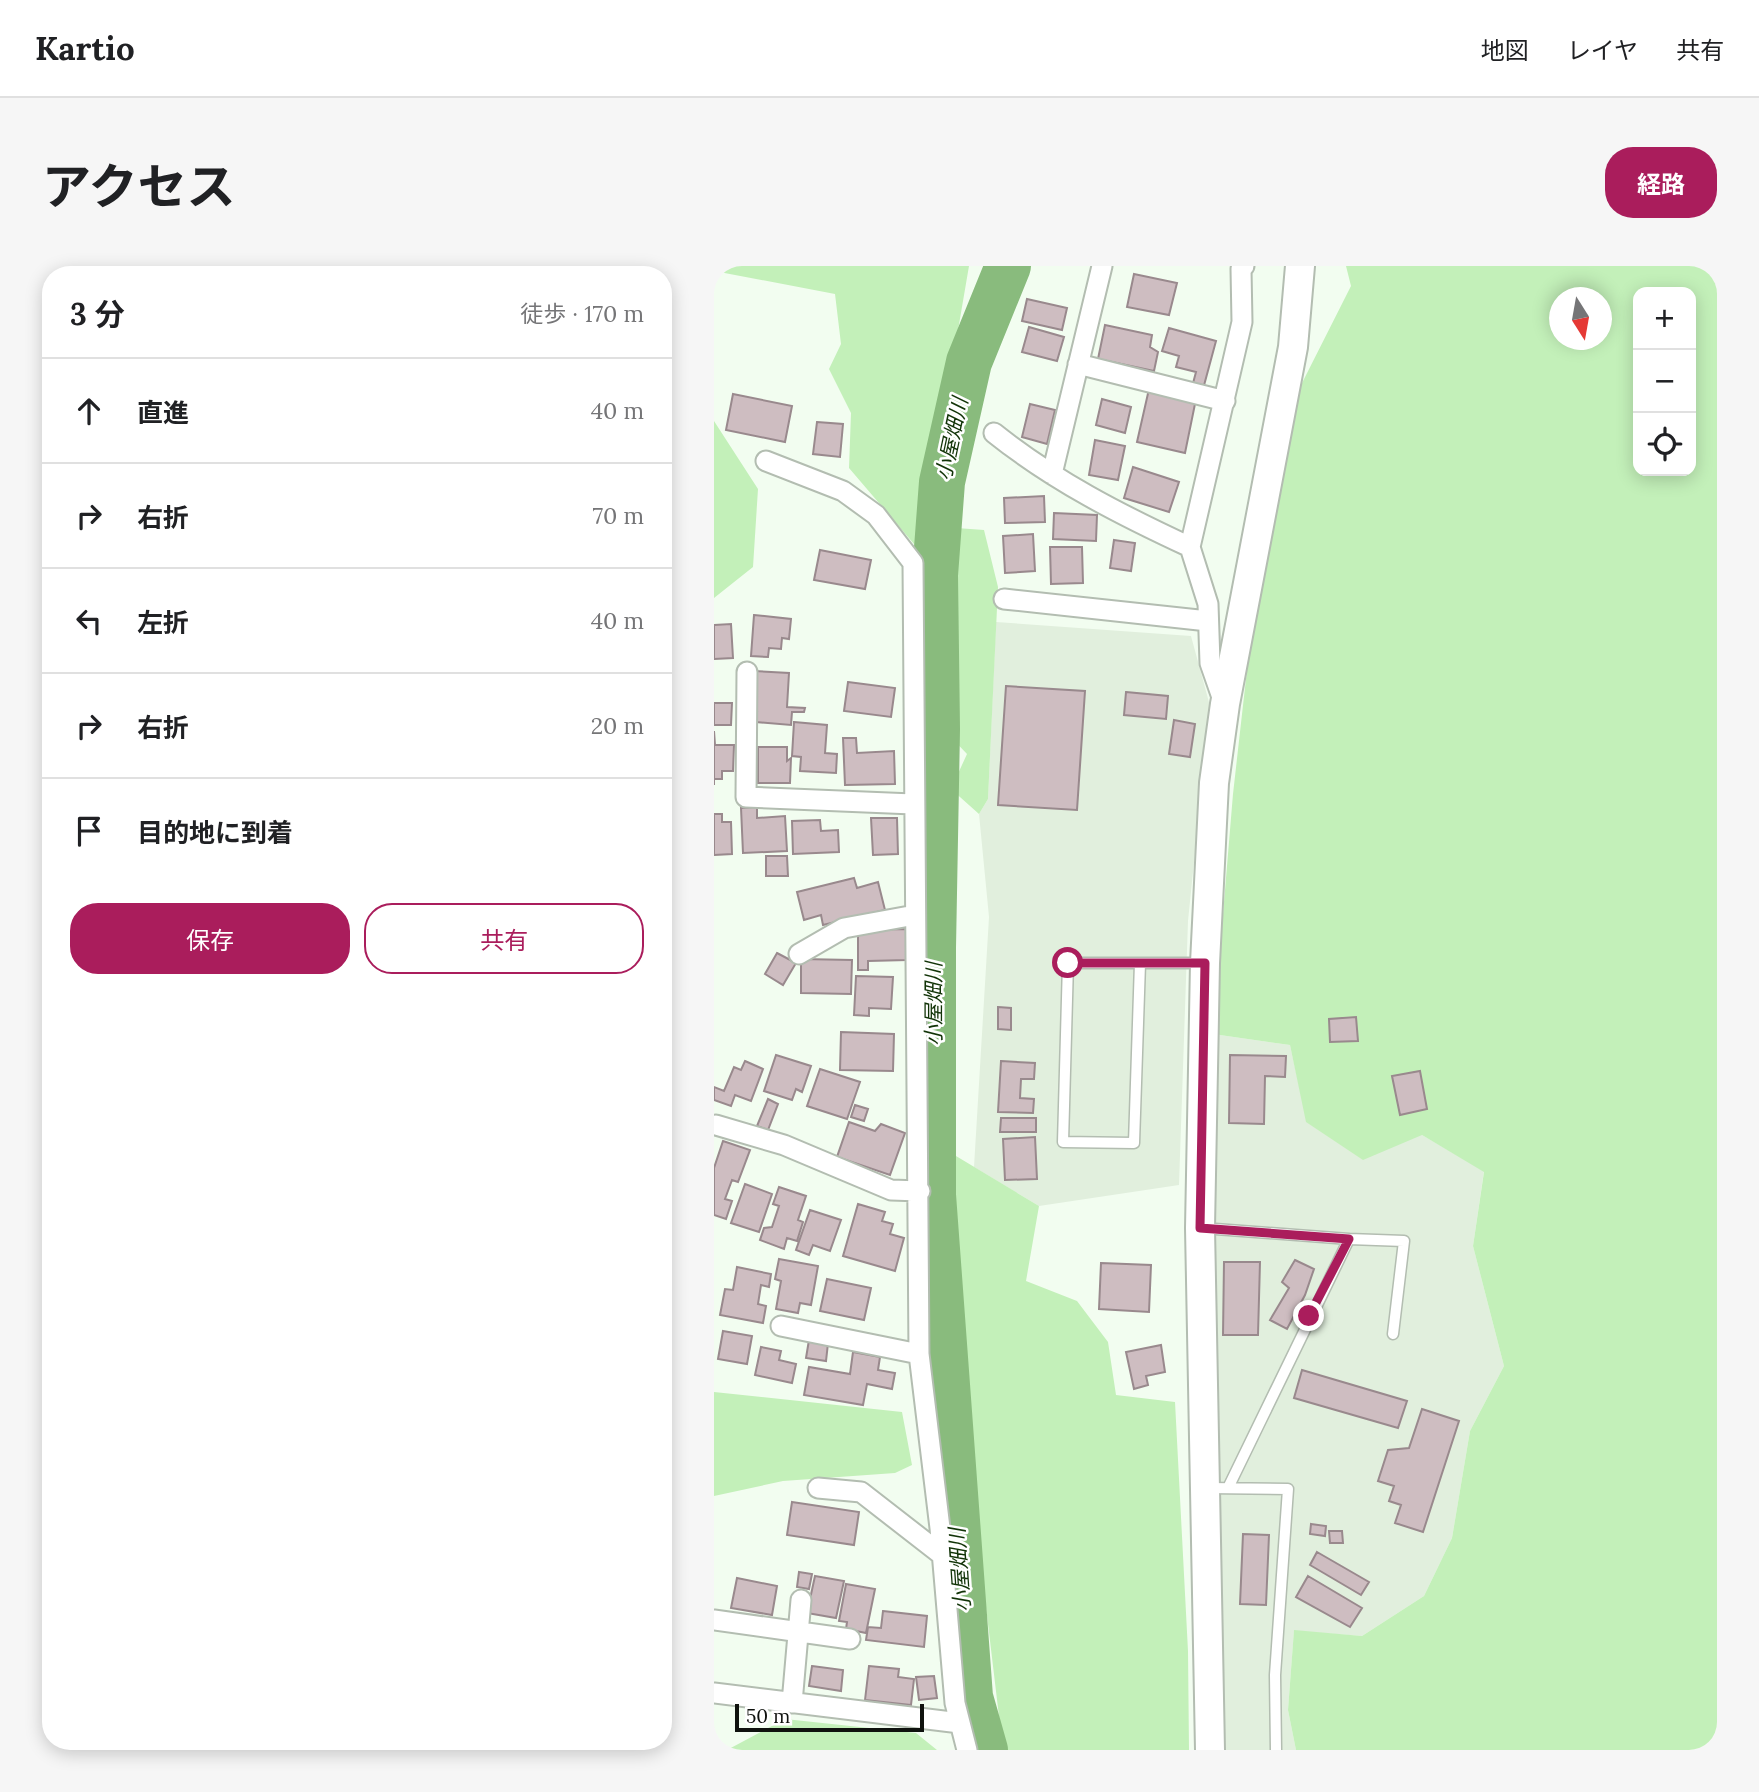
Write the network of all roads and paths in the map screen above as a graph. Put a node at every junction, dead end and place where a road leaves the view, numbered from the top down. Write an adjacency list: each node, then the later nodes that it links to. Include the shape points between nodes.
1 (1102, 266): 4 (street)
2 (1244, 266): 5 (street, via 1242,322)
3 (1300, 266): 13 (street, via 1293,347)
4 (1079, 364): 5 (street); 8 (street)
5 (1225, 401): 9 (street)
6 (994, 433): 8 (street)
7 (766, 461): 14 (street, via 843,491 876,515 914,563)
8 (1052, 474): 9 (street)
9 (1190, 547): 11 (street, via 1208,604)
10 (1004, 599): 11 (street)
11 (1208, 621): 13 (street, via 1210,663)
12 (747, 672): 14 (street, via 746,797)
13 (1225, 704): 18 (street, via 1214,783)
14 (914, 804): 15 (street)
15 (915, 915): 16 (street, via 844,928); 20 (street)
16 (799, 954)
17 (1140, 963): 17 (lane, via 1068,963 1063,1142 1134,1143); 18 (lane)
18 (1205, 963): 21 (street)
19 (716, 1125): 20 (street, via 785,1146 891,1190)
20 (919, 1191): 25 (street)
21 (1200, 1228): 22 (lane); 27 (street)
22 (1349, 1239): 24 (lane, via 1404,1241); 27 (lane)
23 (781, 1326): 25 (street)
24 (1393, 1334)
25 (919, 1354): 28 (street)
26 (818, 1488): 28 (street, via 861,1492)
27 (1216, 1488): 37 (street); 38 (lane, via 1288,1489 1275,1675)
28 (942, 1555): 35 (street)
29 (801, 1600): 31 (street)
30 (714, 1620): 31 (street)
31 (798, 1633): 32 (street); 34 (street)
32 (850, 1639)
33 (714, 1693): 34 (street)
34 (792, 1703): 35 (street)
35 (960, 1723): 36 (street)
36 (967, 1750)
37 (1210, 1750)
38 (1276, 1750)

